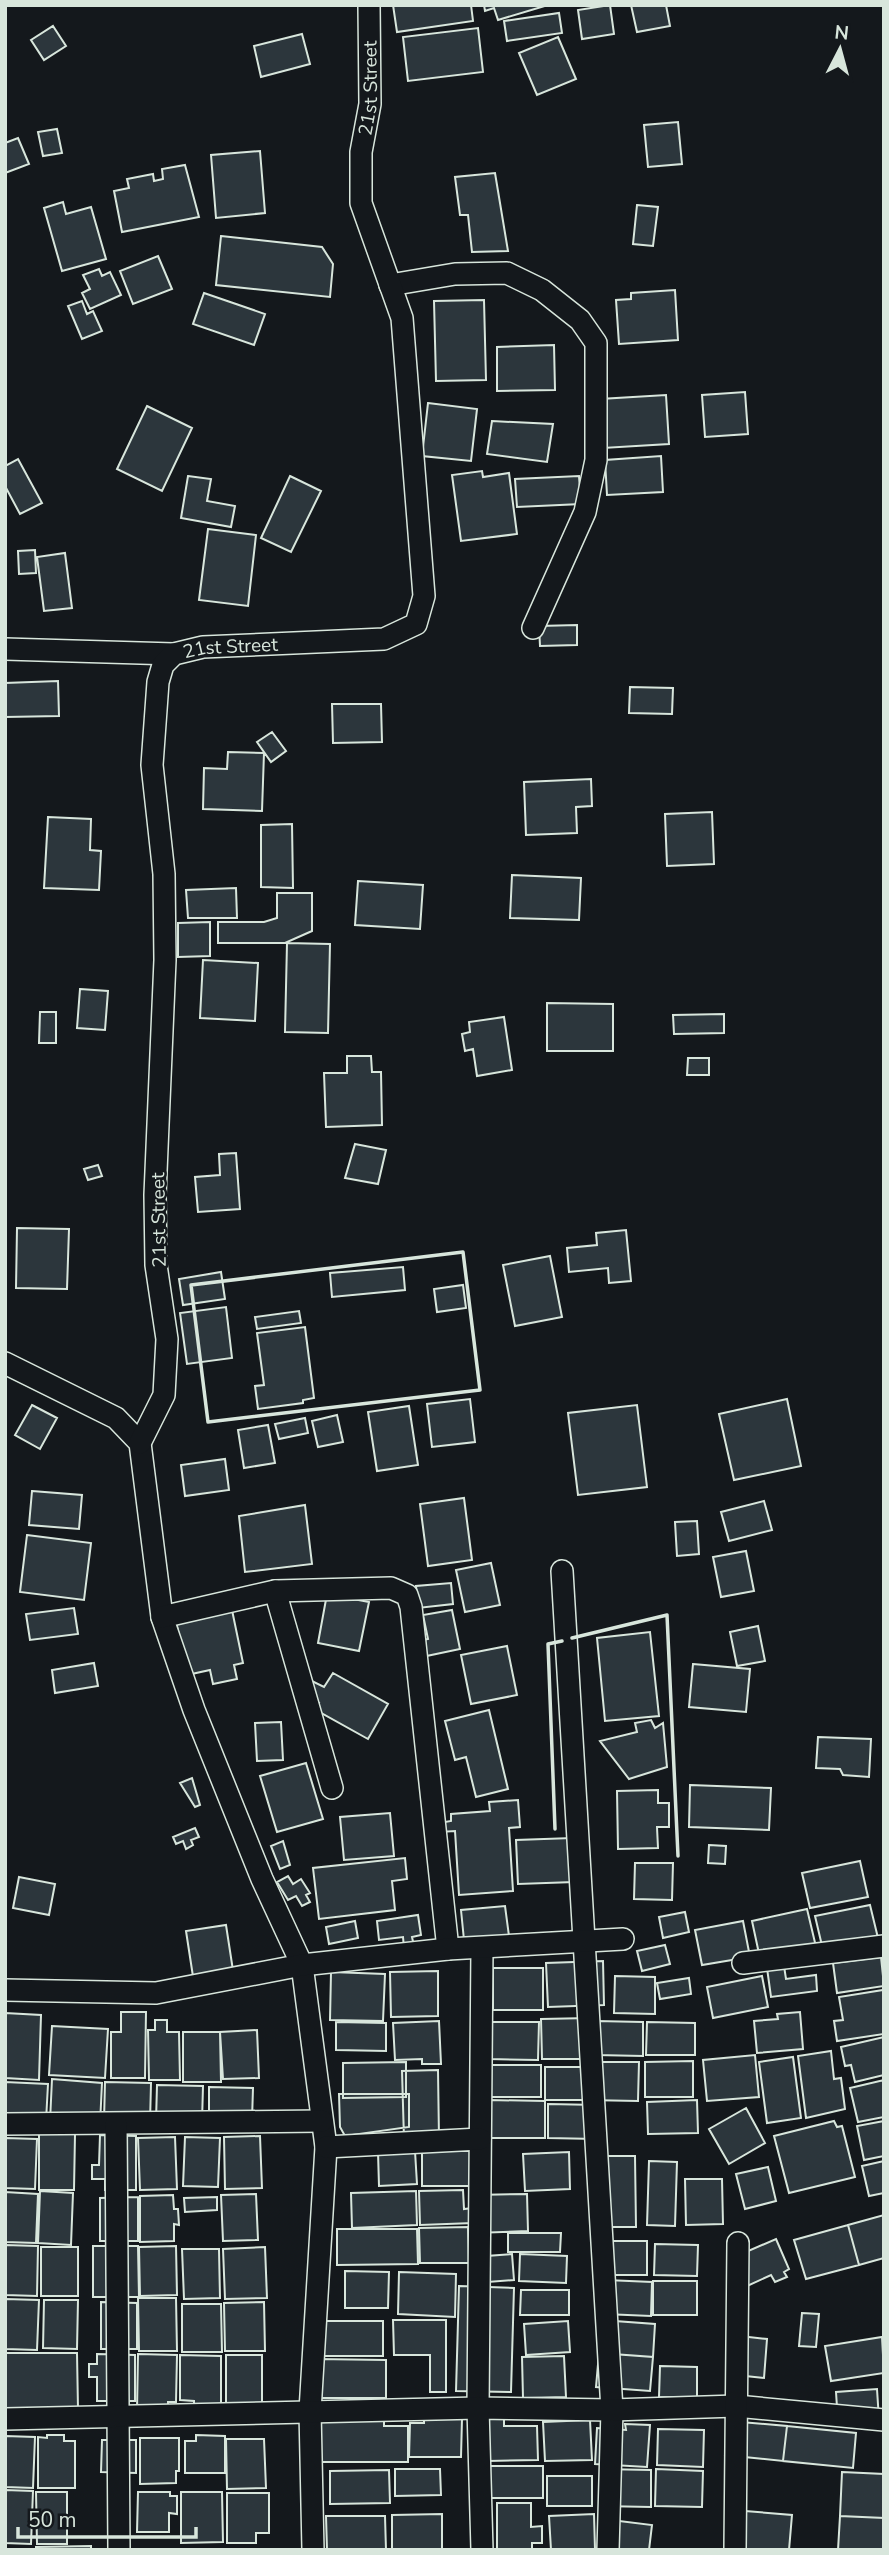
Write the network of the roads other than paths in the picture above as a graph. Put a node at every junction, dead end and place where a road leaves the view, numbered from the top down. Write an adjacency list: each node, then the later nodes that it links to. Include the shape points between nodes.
1 (369, 5): 2 (street, 21st Street, via 370,104 360,152 361,203)
2 (390, 285): 3 (street, via 455,274 508,273 542,290 580,320 596,343 596,460 585,512); 5 (street, 21st Street, via 402,318 424,596 415,624 384,639 203,647)
3 (533, 628)
4 (5, 649): 5 (street)
5 (174, 654): 7 (street, 21st Street, via 163,665 158,682 152,765 164,874 155,1195 156,1265 167,1339 164,1395)
6 (5, 1363): 7 (street, via 116,1418)
7 (140, 1443): 10 (street)
8 (562, 1571): 13 (street)
9 (275, 1591): 10 (street); 11 (street); 16 (street, via 391,1588 407,1595)
10 (162, 1617): 18 (street, via 194,1710)
11 (332, 1787)
12 (623, 1939): 13 (street)
13 (584, 1941): 15 (street); 28 (street)
14 (884, 1946): 17 (street)
15 (482, 1948): 16 (street); 23 (street)
16 (448, 1950): 18 (street)
17 (743, 1963)
18 (302, 1965): 19 (street, via 156,1993); 20 (street)
19 (5, 1990)
20 (322, 2121): 22 (street); 24 (street)
21 (5, 2124): 22 (street)
22 (116, 2124): 30 (street)
23 (480, 2139): 24 (street); 27 (street)
24 (326, 2147): 29 (street)
25 (738, 2243): 26 (street)
26 (736, 2406): 28 (street); 32 (street); 37 (street)
27 (478, 2408): 28 (street); 29 (street); 35 (street)
28 (612, 2410): 36 (street)
29 (310, 2412): 30 (street); 34 (street)
30 (119, 2417): 31 (street); 33 (street)
31 (5, 2419)
32 (884, 2420)
33 (119, 2550)
34 (313, 2550)
35 (482, 2550)
36 (608, 2550)
37 (734, 2550)

